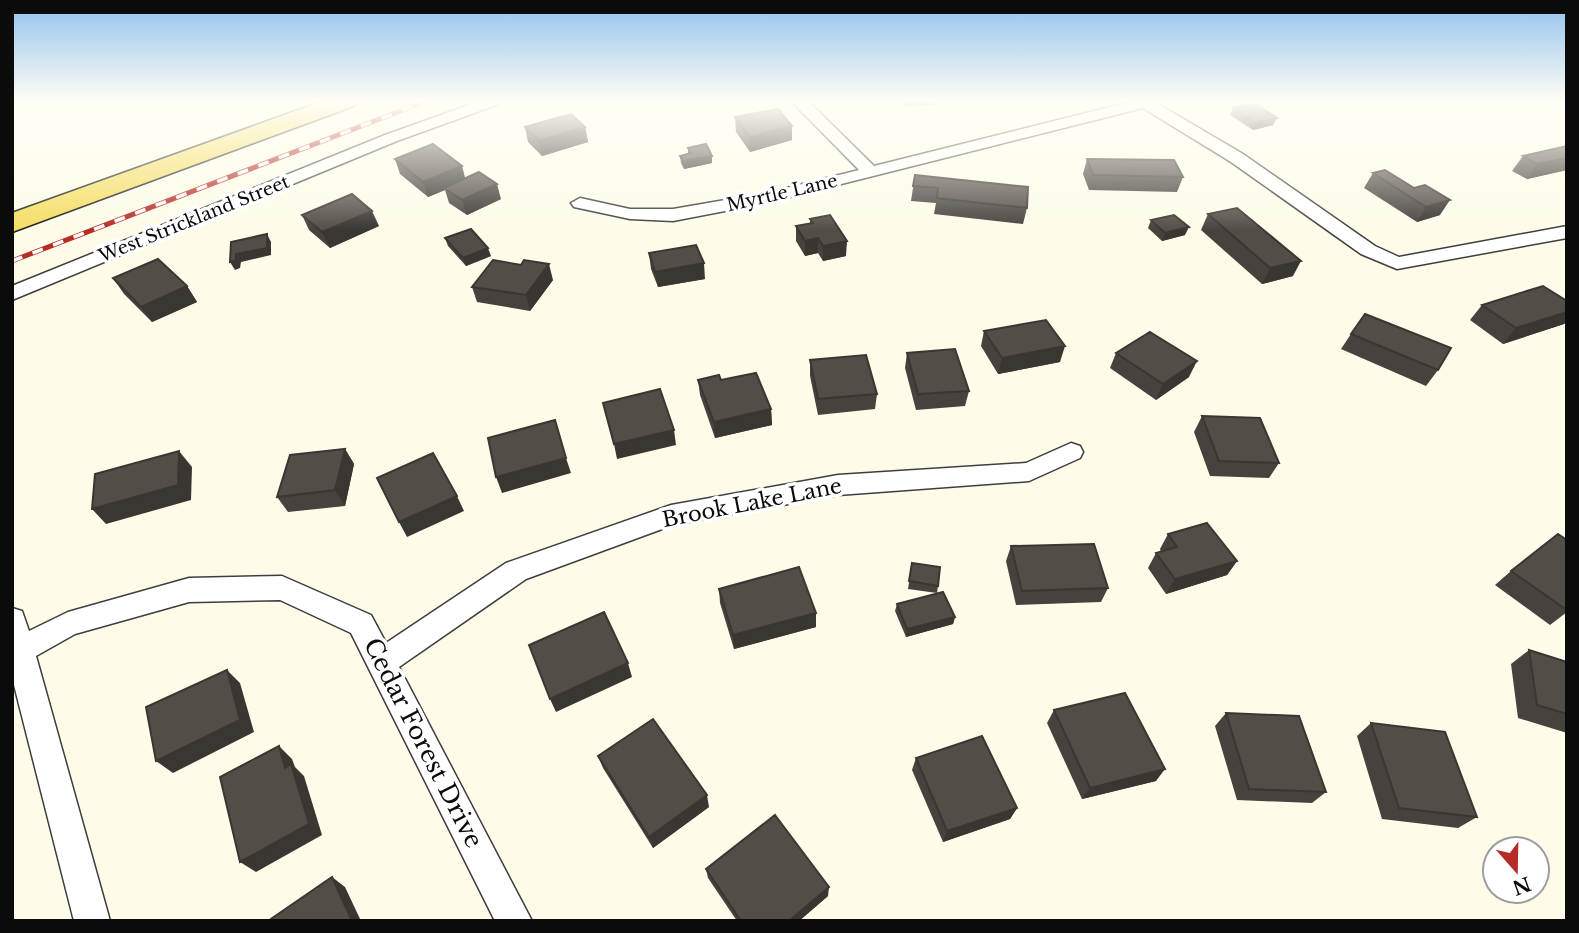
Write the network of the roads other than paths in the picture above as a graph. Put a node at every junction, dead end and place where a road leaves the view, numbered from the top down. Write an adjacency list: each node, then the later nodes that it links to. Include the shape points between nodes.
1 (226, 145): 8 (main road)
2 (375, 145): 10 (street, West Strickland Street)
3 (843, 145): 6 (street)
4 (978, 145): 6 (street, Myrtle Lane)
5 (1214, 145): 9 (street, via 1368,250 1397,263)
6 (871, 172): 7 (street, Myrtle Lane, via 673,215 630,214)
7 (580, 203)
8 (12, 223)
9 (1567, 232)
10 (12, 294)
11 (1071, 452): 13 (street, Brook Lake Lane, via 1029,472 838,485 671,515 516,571)
12 (16, 635): 13 (street, Cedar Forest Drive, via 189,590 282,588 361,624); 14 (street)
13 (381, 663): 15 (street, Cedar Forest Drive)
14 (92, 921)
15 (514, 921)

